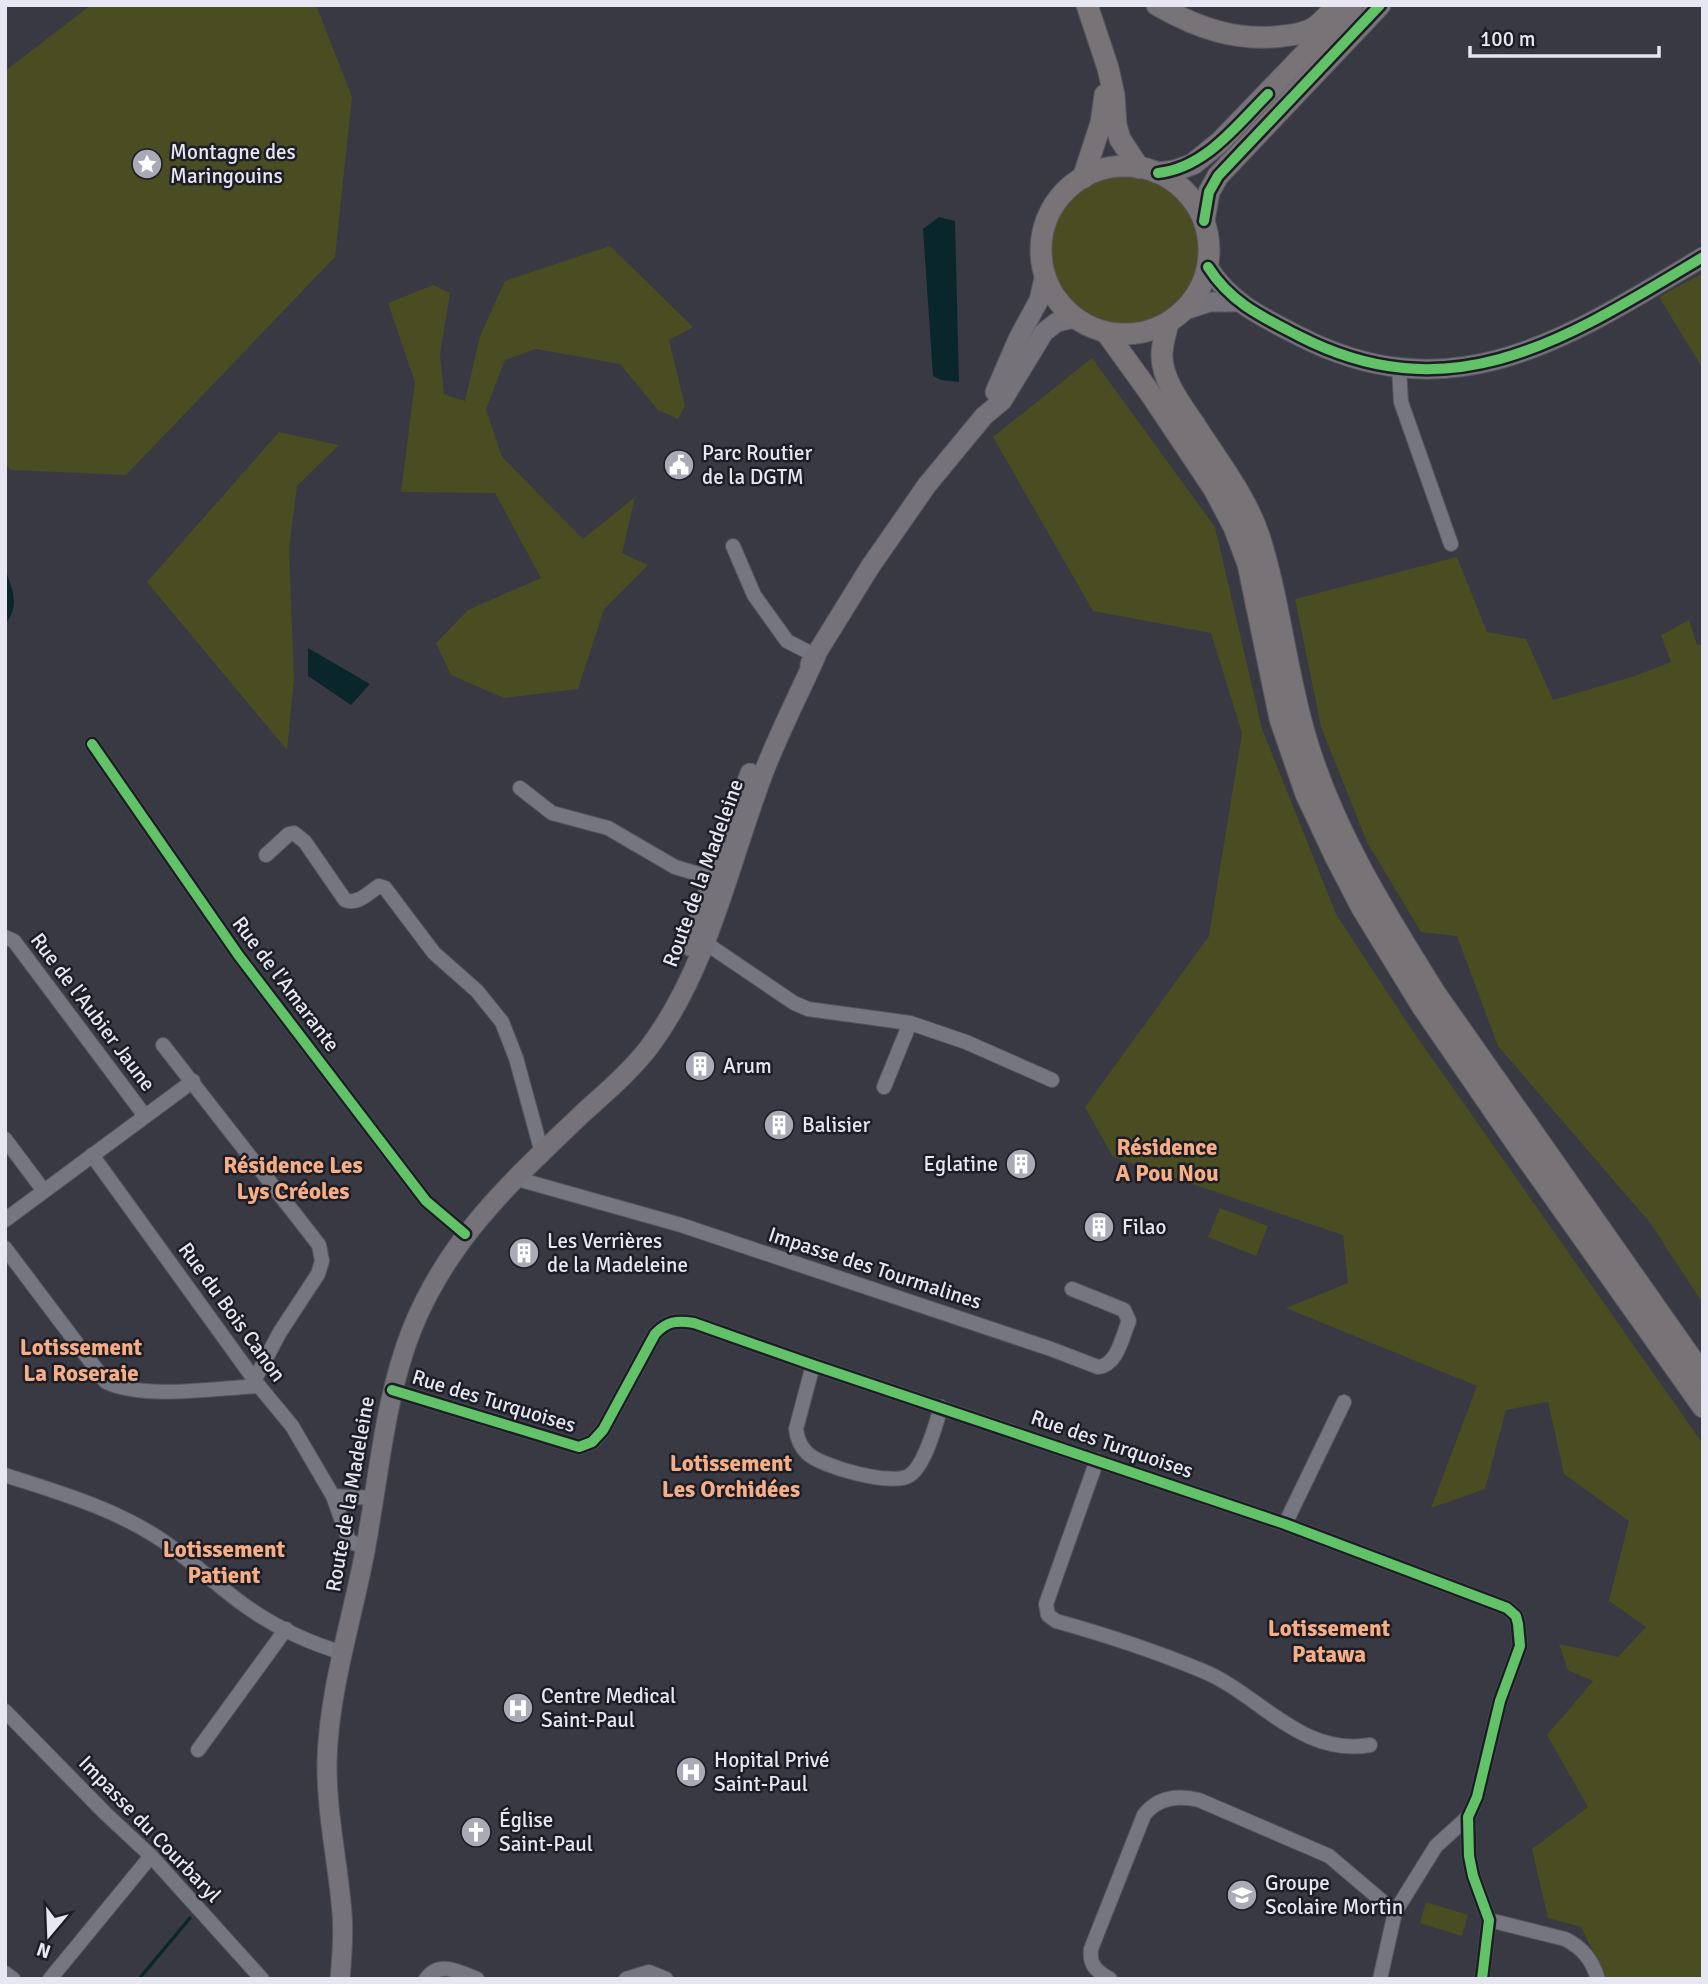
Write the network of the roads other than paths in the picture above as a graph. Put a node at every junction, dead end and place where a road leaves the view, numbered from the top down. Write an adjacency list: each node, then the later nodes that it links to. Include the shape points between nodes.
1 (1087, 5): 6 (main road)
2 (1157, 5): 3 (main road, via 1206,29 1252,38 1297,34 1316,27)
3 (1338, 5)
4 (1352, 5): 7 (main road, via 1220,142 1193,164 1174,171)
5 (1380, 5): 9 (main road, via 1218,176 1209,192)
6 (1108, 68): 7 (main road, via 1120,139); 8 (main road, via 1101,123)
7 (1148, 171): 8 (main road, via 1111,168); 9 (main road, via 1177,184)
8 (1083, 178): 12 (main road, via 1055,204 1046,221 1041,248)
9 (1204, 220): 11 (main road)
10 (1703, 257): 17 (main road, via 1554,341 1517,355 1484,364)
11 (1208, 267): 13 (main road); 14 (main road, via 1200,290)
12 (1045, 274): 15 (main road, via 1057,299); 18 (main road, Route de la Madeleine, via 1039,300)
13 (1238, 302): 14 (main road, via 1210,302); 17 (main road, via 1313,344)
14 (1177, 316): 16 (main road, via 1149,331); 45 (main road, via 1162,354 1166,373 1258,533 1303,730 1350,849 1435,993)
15 (1076, 318): 16 (main road); 18 (main road, Route de la Madeleine, via 1057,322 1044,332 1002,401)
16 (1106, 332): 50 (main road, via 1207,478 1234,527 1248,564 1280,719 1301,781 1362,908 1422,1006)
17 (1399, 369): 19 (street, via 1401,402)
18 (984, 416): 21 (main road, Route de la Madeleine, via 920,495)
19 (1451, 544)
20 (733, 546): 21 (street, via 754,595 787,641)
21 (816, 656): 25 (main road, Route de la Madeleine)
22 (92, 744): 41 (street, Rue de l'Amarante, via 239,956 426,1201)
23 (520, 788): 25 (street, via 552,813 608,828 675,867)
24 (266, 855): 36 (street, via 294,833 345,900 351,903 379,886 385,888 434,953 477,990 502,1022)
25 (719, 880): 27 (main road, Route de la Madeleine); 33 (main road, Route de la Madeleine, via 668,997)
26 (5, 937): 34 (street, Rue de l'Aubier Jaune, via 14,941)
27 (704, 942): 28 (street, via 808,1009); 33 (main road, Route de la Madeleine, via 660,1031)
28 (911, 1023): 30 (street); 32 (street)
29 (163, 1045): 31 (street)
30 (1052, 1080)
31 (193, 1081): 34 (street); 46 (street, via 322,1254 318,1274 280,1332)
32 (884, 1087)
33 (607, 1090): 36 (main road, Route de la Madeleine)
34 (145, 1116): 37 (street)
35 (5, 1139): 39 (street)
36 (542, 1153): 38 (main road, Route de la Madeleine)
37 (92, 1155): 39 (street); 46 (street, Rue du Bois Canon)
38 (514, 1178): 41 (main road, Route de la Madeleine); 43 (street, Impasse des Tourmalines, via 681,1225 1105,1367 1112,1362 1128,1315)
39 (44, 1191): 40 (street)
40 (5, 1220)
41 (465, 1234): 47 (main road, Route de la Madeleine, via 425,1300)
42 (5, 1248): 46 (street, via 106,1381 123,1389 151,1392)
43 (1072, 1289)
44 (813, 1365): 47 (street, Rue des Turquoises, via 694,1322 664,1324 603,1430 592,1443 579,1447); 49 (street, Rue des Turquoises); 49 (street, via 797,1438 819,1461 872,1478 908,1477 916,1470)
45 (1703, 1375)
46 (257, 1382): 53 (street, Rue du Bois Canon, via 292,1426)
47 (392, 1390): 54 (main road, Route de la Madeleine)
48 (1344, 1402): 55 (street)
49 (941, 1406): 51 (street, Rue des Turquoises)
50 (1703, 1408)
51 (1097, 1460): 55 (street, Rue des Turquoises); 60 (street, via 1046,1604 1048,1615 1204,1671 1321,1741 1345,1748)
52 (5, 1475): 57 (street, via 99,1505 129,1520 247,1607)
53 (333, 1496): 54 (street); 56 (street, Rue du Bois Canon, via 349,1541)
54 (374, 1498): 56 (main road, Route de la Madeleine)
55 (1285, 1524): 62 (street, Rue des Turquoises, via 1507,1608 1516,1616 1520,1646)
56 (366, 1548): 58 (main road, Route de la Madeleine)
57 (286, 1629): 58 (street); 61 (street)
58 (344, 1653): 70 (main road, Route de la Madeleine, via 327,1758 343,1917)
59 (5, 1712): 63 (street, Impasse du Courbaryl)
60 (1370, 1745)
61 (198, 1750)
62 (1468, 1817): 64 (street, via 1436,1846); 65 (street, Rue des Turquoises, via 1473,1876)
63 (151, 1856): 68 (street); 69 (street, Impasse du Courbaryl)
64 (1395, 1912): 75 (street, via 1329,1856 1199,1800 1166,1799 1150,1807 1140,1822 1091,1949 1091,1964); 76 (street)
65 (1489, 1920): 77 (street, Rue des Turquoises); 78 (street, via 1565,1939 1591,1960)
66 (5, 1973): 67 (street)
67 (13, 1979)
68 (50, 1979)
69 (262, 1979)
70 (341, 1979)
71 (426, 1979): 72 (street, via 433,1970 443,1968)
72 (477, 1979)
73 (626, 1979): 74 (street, via 649,1972)
74 (666, 1979)
75 (1110, 1979)
76 (1380, 1979)
77 (1482, 1979)
78 (1598, 1979)

